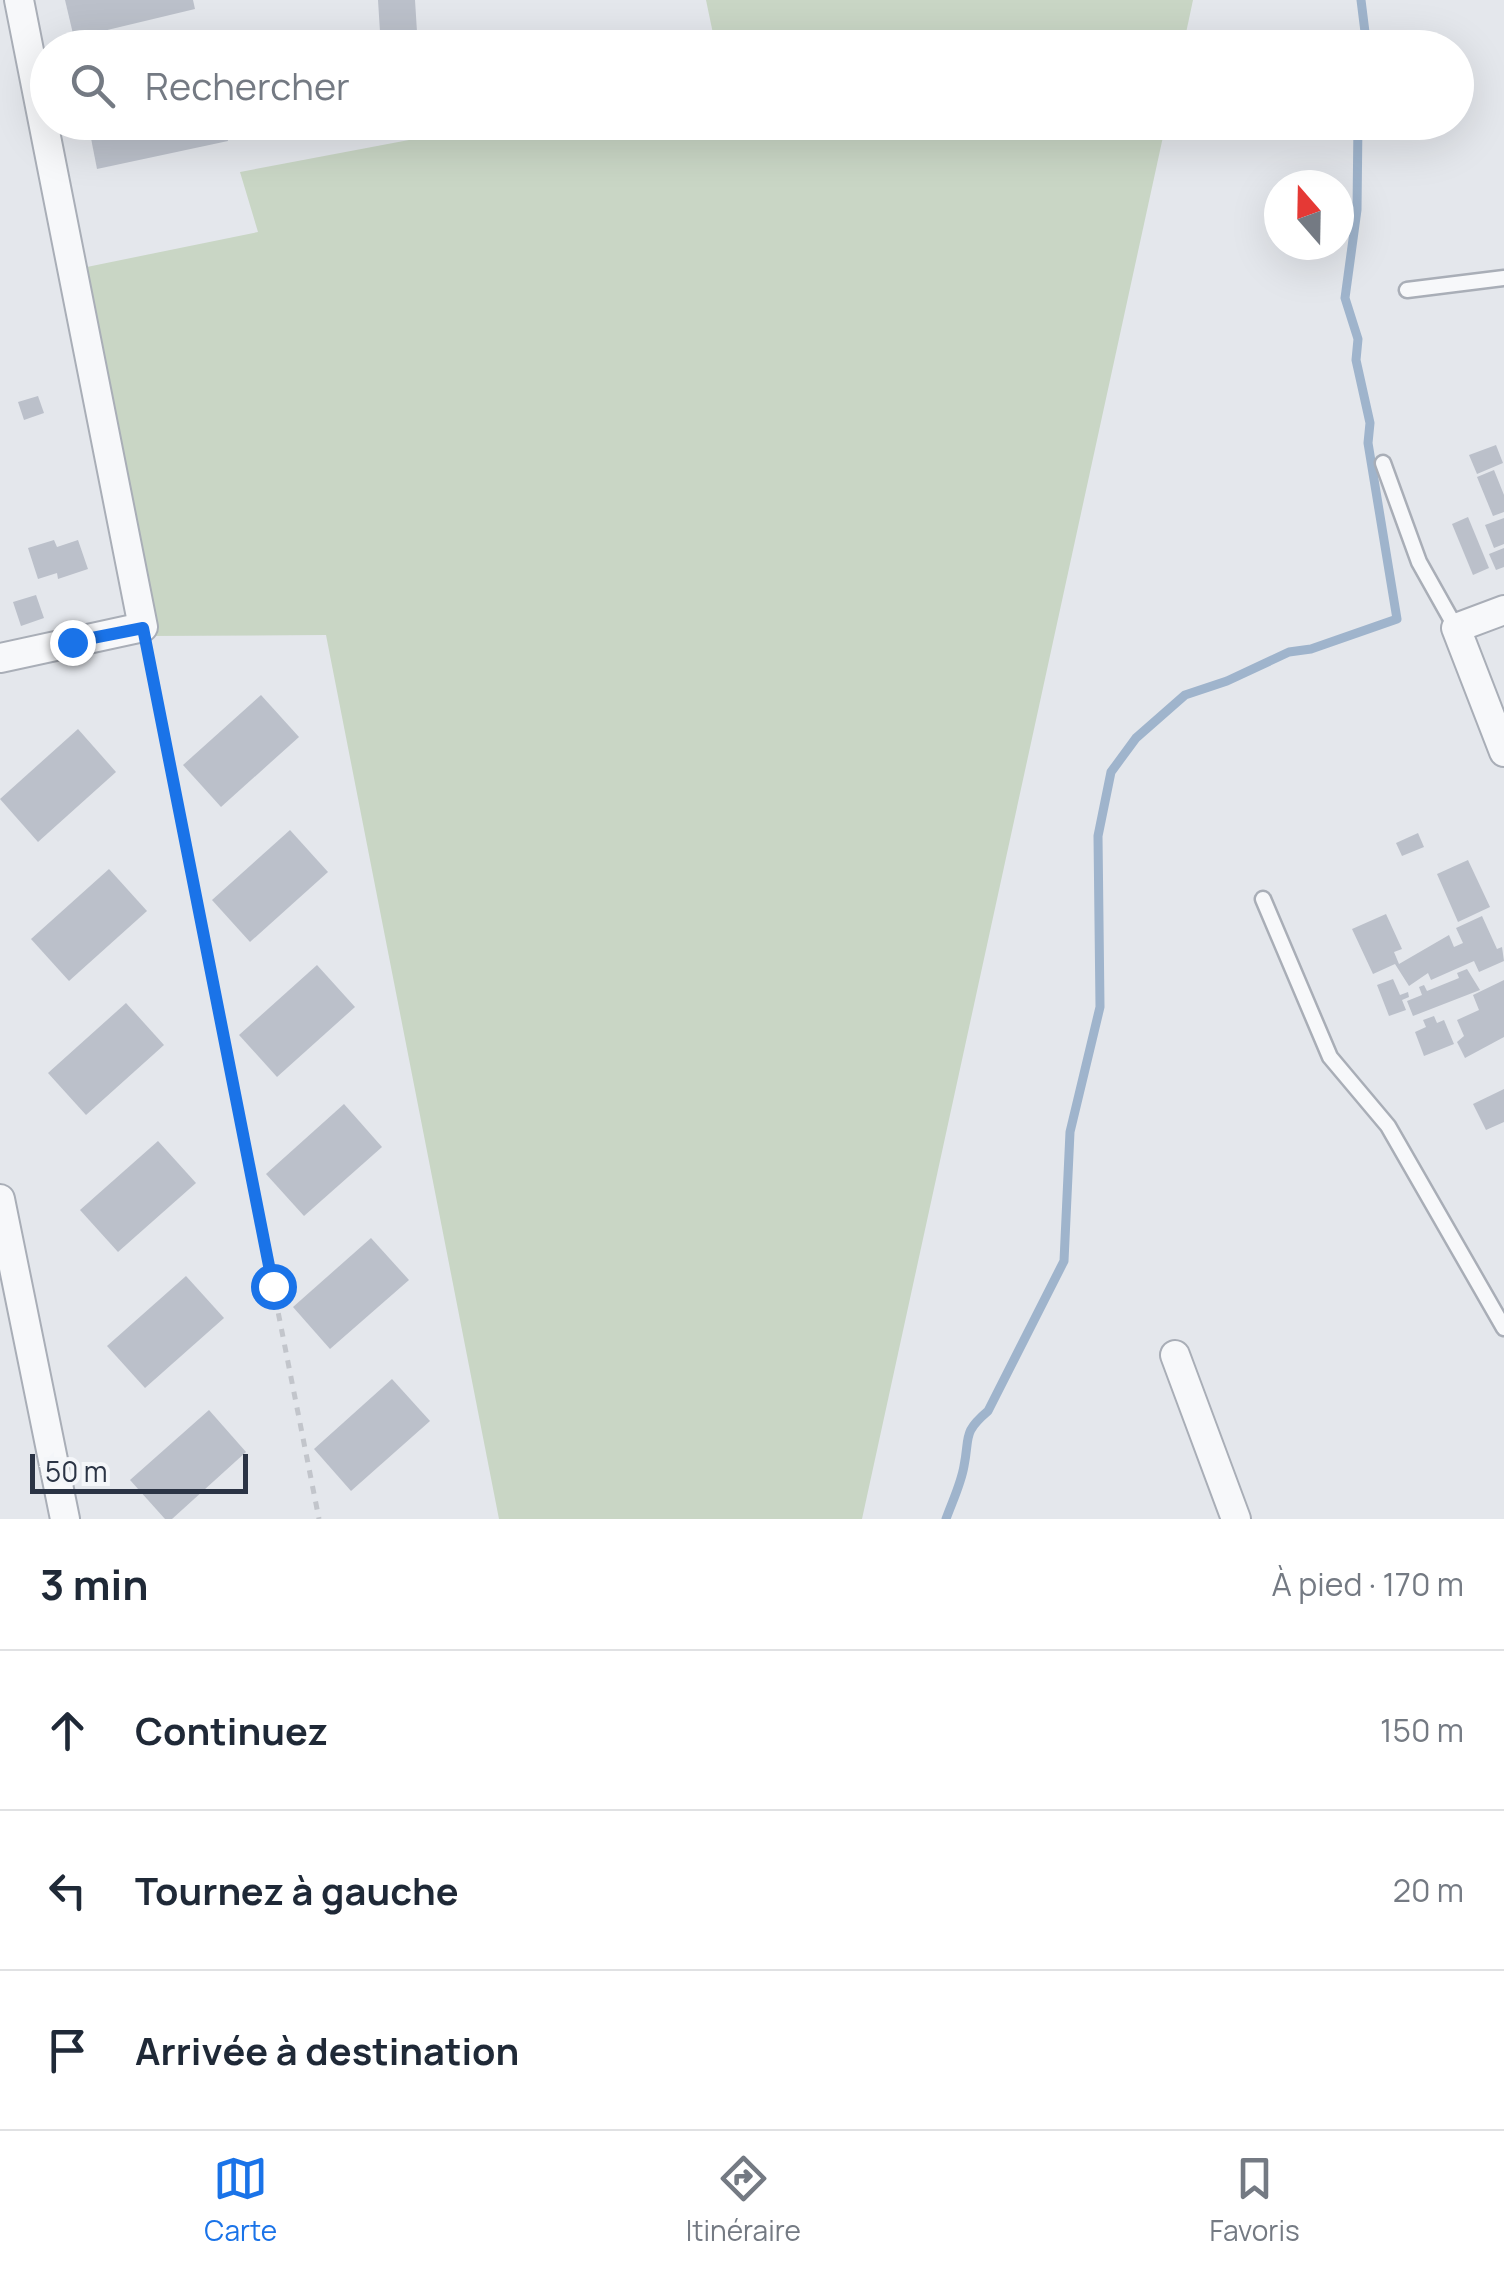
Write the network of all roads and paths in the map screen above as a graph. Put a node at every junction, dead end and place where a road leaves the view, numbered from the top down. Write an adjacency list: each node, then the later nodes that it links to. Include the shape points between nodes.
1 (19, 0): 2 (street)
2 (30, 56)
3 (47, 140): 8 (street)
4 (1504, 278): 5 (lane)
5 (1407, 290)
6 (1383, 463): 9 (lane, via 1420,562)
7 (1504, 610): 9 (street)
8 (143, 628): 10 (street); 17 (path)
9 (1456, 628): 11 (street)
10 (0, 658)
11 (1504, 752)
12 (1263, 900): 14 (lane, via 1330,1057 1388,1126)
13 (0, 1199): 16 (street)
14 (1504, 1328)
15 (1175, 1354): 18 (street)
16 (65, 1519)
17 (318, 1519)
18 (1236, 1519)

